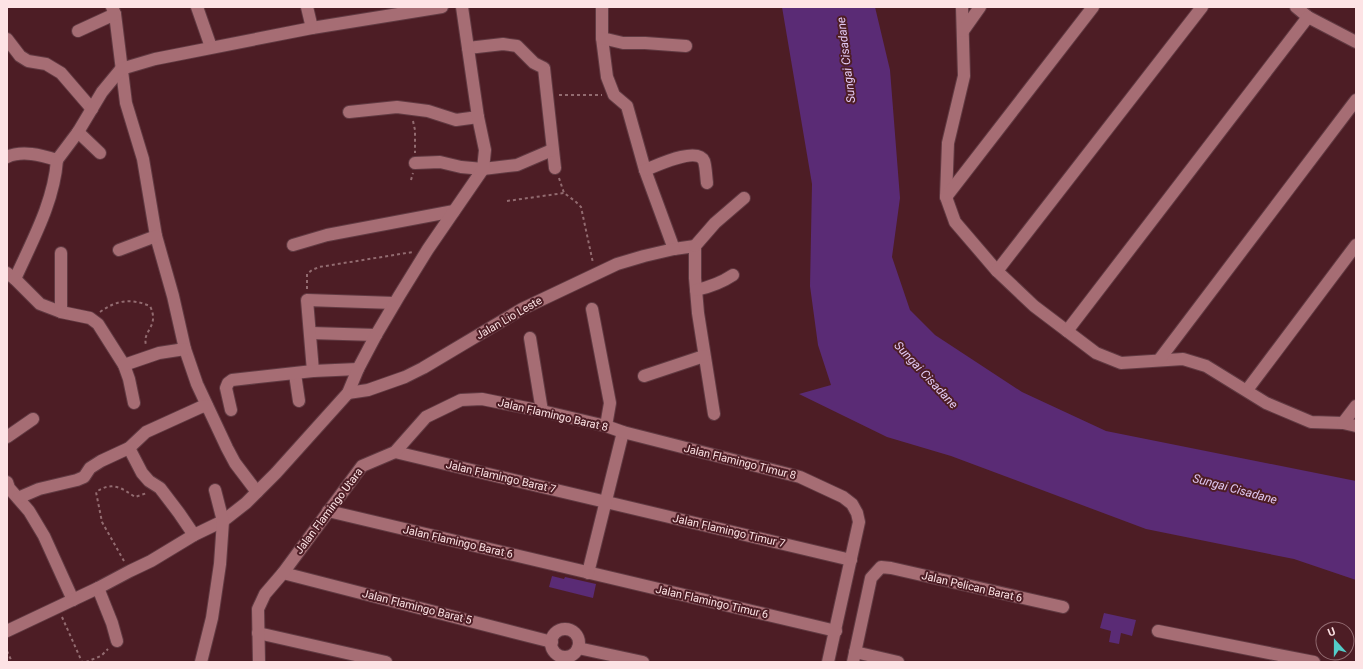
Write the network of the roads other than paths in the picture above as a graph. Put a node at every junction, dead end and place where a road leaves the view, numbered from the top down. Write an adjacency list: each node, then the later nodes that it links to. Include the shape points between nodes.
1 (197, 7): 20 (street)
2 (307, 7): 13 (street)
3 (442, 7): 13 (street)
4 (462, 7): 21 (street)
5 (602, 7): 17 (street)
6 (962, 7): 15 (street)
7 (980, 7): 15 (street)
8 (1093, 7): 37 (street)
9 (1202, 7): 47 (street)
10 (1296, 7): 12 (street)
11 (113, 11): 14 (street); 22 (street)
12 (1308, 17): 18 (street); 54 (street)
13 (312, 28): 20 (street)
14 (78, 31)
15 (963, 31): 37 (street, via 964,76 948,143)
16 (7, 38): 24 (street, via 20,56 28,61 46,64 61,73)
17 (602, 38): 19 (street, via 623,43); 35 (street, via 607,77 614,95 627,106)
18 (1356, 42)
19 (686, 46)
20 (211, 47): 22 (street, via 155,58)
21 (468, 48): 26 (street); 28 (street, via 503,44 517,46 534,63 544,68)
22 (121, 69): 24 (street); 40 (street, via 126,103 145,171)
23 (1356, 100): 60 (street)
24 (92, 109): 27 (street)
25 (349, 112): 26 (street, via 398,107 428,111 456,120)
26 (478, 117): 34 (street, via 485,150)
27 (78, 132): 29 (street); 31 (street)
28 (552, 150): 33 (street); 34 (street, via 517,165)
29 (100, 153)
30 (7, 157): 31 (street, via 30,154)
31 (57, 160): 49 (street, via 54,181 42,217)
32 (415, 163): 34 (street, via 440,162)
33 (555, 168)
34 (483, 169): 39 (street)
35 (645, 170): 36 (street, via 684,156 695,155 704,161); 44 (street)
36 (707, 183)
37 (946, 197): 47 (street, via 955,222)
38 (744, 198): 43 (street, via 715,223)
39 (454, 211): 41 (street, via 327,235); 51 (street)
40 (156, 236): 45 (street); 58 (street)
41 (293, 245)
42 (1356, 245): 66 (street)
43 (695, 246): 44 (street, Jalan Lio Leste); 50 (street)
44 (674, 249): 67 (street, Jalan Lio Leste, via 617,264 522,310 412,374 368,390)
45 (119, 250)
46 (62, 253): 53 (street)
47 (997, 270): 54 (street, via 1034,306)
48 (733, 275): 50 (street, via 723,282)
49 (11, 276): 53 (street, via 40,304)
50 (696, 290): 59 (street)
51 (394, 303): 55 (street, via 307,300); 56 (street)
52 (592, 309): 78 (street, via 610,403)
53 (61, 312): 61 (street, via 90,318 98,324)
54 (1067, 331): 60 (street, via 1096,353 1121,362)
55 (311, 333): 56 (street); 63 (street)
56 (376, 335): 62 (street)
57 (530, 338): 74 (street)
58 (186, 349): 61 (street, via 151,355); 71 (street)
59 (704, 356): 65 (street); 75 (street)
60 (1159, 360): 66 (street, via 1182,358 1206,366)
61 (124, 365): 70 (street)
62 (358, 369): 63 (street); 67 (street)
63 (313, 371): 64 (street)
64 (295, 374): 69 (street); 73 (street, via 232,380 226,388)
65 (644, 376)
66 (1247, 390): 77 (street, via 1266,403 1312,422)
67 (348, 393): 86 (street)
68 (482, 399): 74 (street, Jalan Flamingo Barat 8); 83 (street, Jalan Flamingo Utara, via 461,400 426,417)
69 (298, 401)
70 (134, 403)
71 (207, 406): 82 (street, via 146,432); 86 (street, via 235,463)
72 (1356, 406): 77 (street)
73 (231, 410)
74 (542, 411): 78 (street, Jalan Flamingo Barat 8)
75 (714, 414)
76 (32, 419): 81 (street)
77 (1343, 423): 79 (street)
78 (606, 426): 80 (street, Jalan Flamingo Barat 8)
79 (1356, 426)
80 (623, 432): 88 (street); 92 (street, Jalan Flamingo Timur 8, via 800,477 843,497 852,504 859,522)
81 (7, 437)
82 (129, 448): 87 (street, via 100,461 78,480 39,489); 91 (street, via 142,473 160,488)
83 (395, 452): 88 (street, Jalan Flamingo Barat 7); 89 (street, Jalan Flamingo Utara, via 362,466)
84 (7, 482): 87 (street)
85 (215, 490): 90 (street)
86 (256, 492): 90 (street)
87 (18, 498): 96 (street, via 44,536)
88 (606, 502): 92 (street, Jalan Flamingo Timur 7); 94 (street)
89 (328, 511): 93 (street, Jalan Flamingo Utara); 94 (street, Jalan Flamingo Barat 6)
90 (223, 521): 91 (street); 106 (street, via 212,618)
91 (194, 535): 95 (street)
92 (851, 560): 99 (street)
93 (283, 572): 101 (street, Jalan Flamingo Utara, via 265,594 258,609); 103 (street, Jalan Flamingo Barat 5)
94 (588, 573): 99 (street, Jalan Flamingo Timur 6)
95 (98, 588): 96 (street); 102 (street)
96 (73, 600): 98 (street)
97 (1063, 607): 105 (street, Jalan Pelican Barat 6, via 881,567 871,578)
98 (7, 631)
99 (836, 631): 111 (street)
100 (1158, 631): 113 (street)
101 (258, 633): 107 (street, Jalan Flamingo Utara); 108 (street)
102 (117, 641)
103 (552, 646): 104 (street, via 562,656); 104 (street, via 552,638 557,632 568,630 575,633 579,640); 109 (street)
104 (572, 655): 110 (street)
105 (854, 657): 112 (street)
106 (201, 662)
107 (259, 662)
108 (386, 662)
109 (550, 662)
110 (643, 662)
111 (828, 662)
112 (898, 662)
113 (1314, 662)

